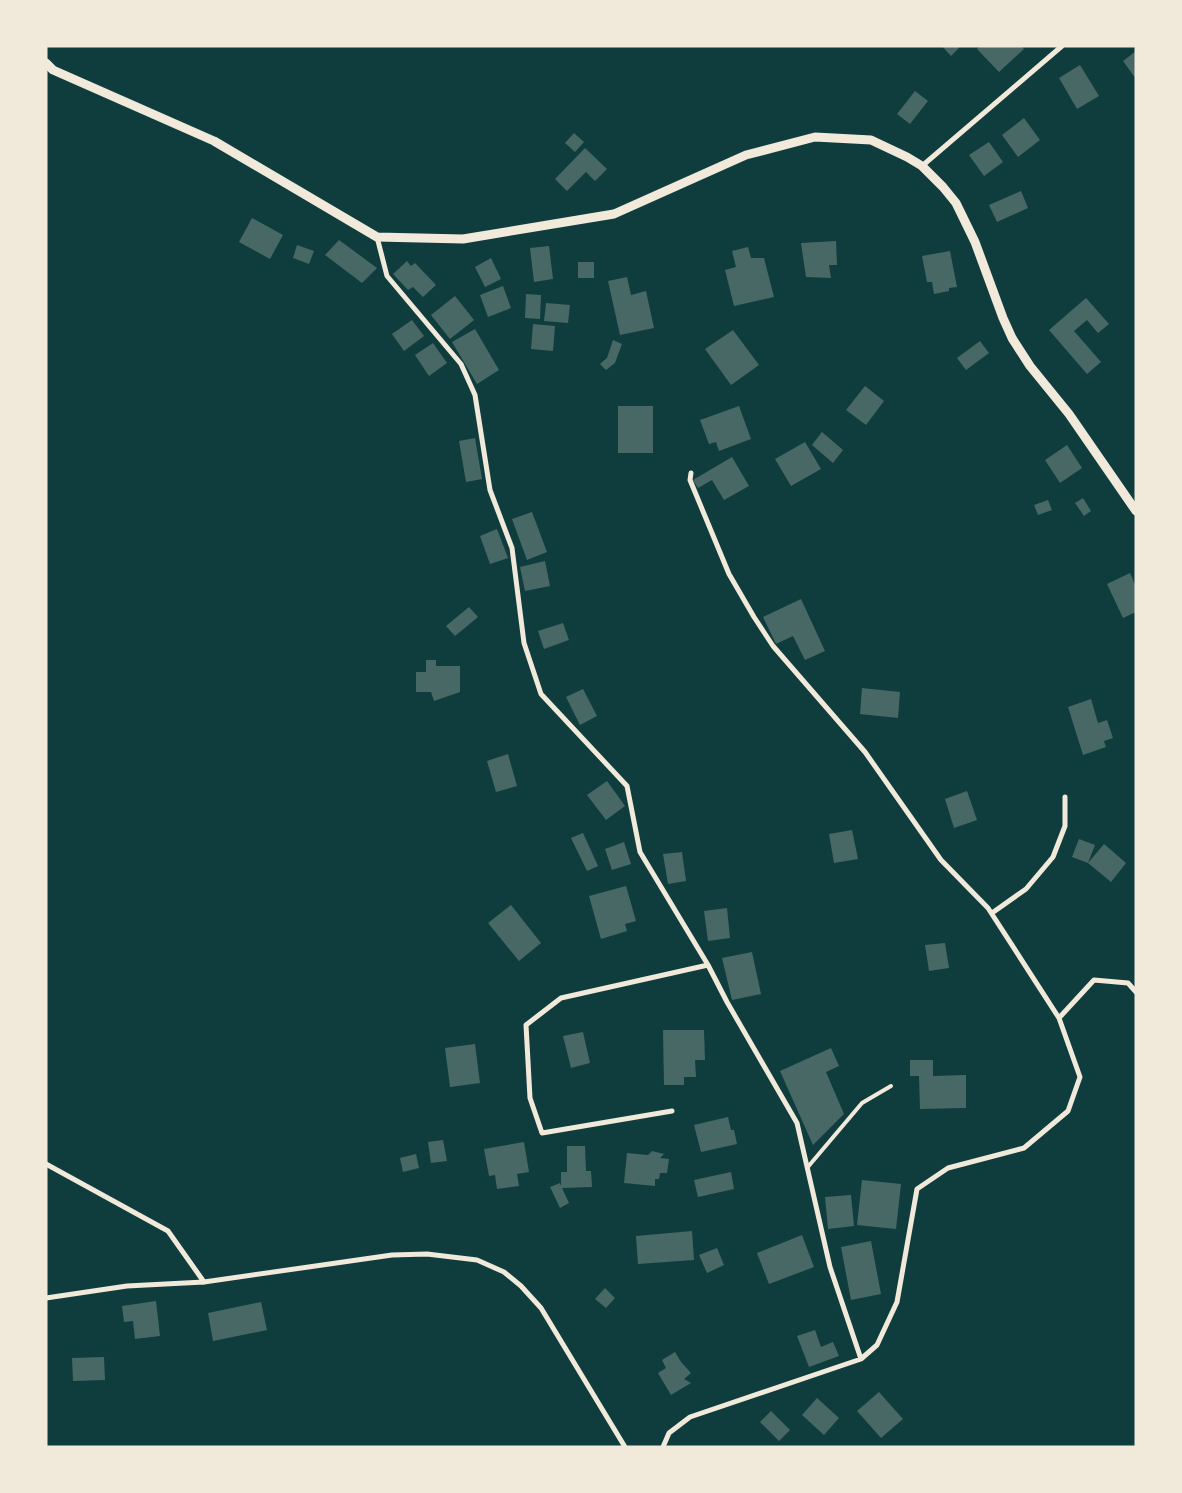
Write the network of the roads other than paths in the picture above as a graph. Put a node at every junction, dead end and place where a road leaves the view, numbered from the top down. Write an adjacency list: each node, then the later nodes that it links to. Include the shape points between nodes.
1 (1062, 46): 3 (street)
2 (46, 63): 4 (street, via 53,70 214,141)
3 (922, 166): 4 (street, via 871,140 815,137 746,155 614,214 464,239); 6 (street, via 956,203 975,242 1012,338)
4 (378, 237): 9 (street, via 387,276 461,364 475,395 490,490 512,548 524,644 541,694 627,786 640,852)
5 (691, 473): 8 (street, via 690,480 729,574 754,617 774,646 865,752 941,860)
6 (1136, 511)
7 (1065, 797): 8 (street, via 1064,826 1054,857 1026,889)
8 (992, 914): 11 (street)
9 (708, 965): 13 (street, via 561,998 526,1025 530,1098 542,1133); 15 (street, via 797,1123)
10 (1136, 992): 11 (street, via 1128,983 1094,980)
11 (1059, 1018): 18 (street, via 1080,1077 1068,1111 1024,1148 948,1168 917,1189 897,1302 877,1345)
12 (890, 1086): 15 (lane, via 862,1103)
13 (672, 1111)
14 (46, 1164): 16 (street, via 168,1231)
15 (807, 1168): 18 (street, via 830,1267)
16 (204, 1282): 17 (street, via 126,1286); 19 (street, via 392,1255 426,1254 477,1260 504,1272 541,1308)
17 (46, 1298)
18 (861, 1358): 20 (street, via 690,1417 669,1434)
19 (625, 1447)
20 (663, 1447)

